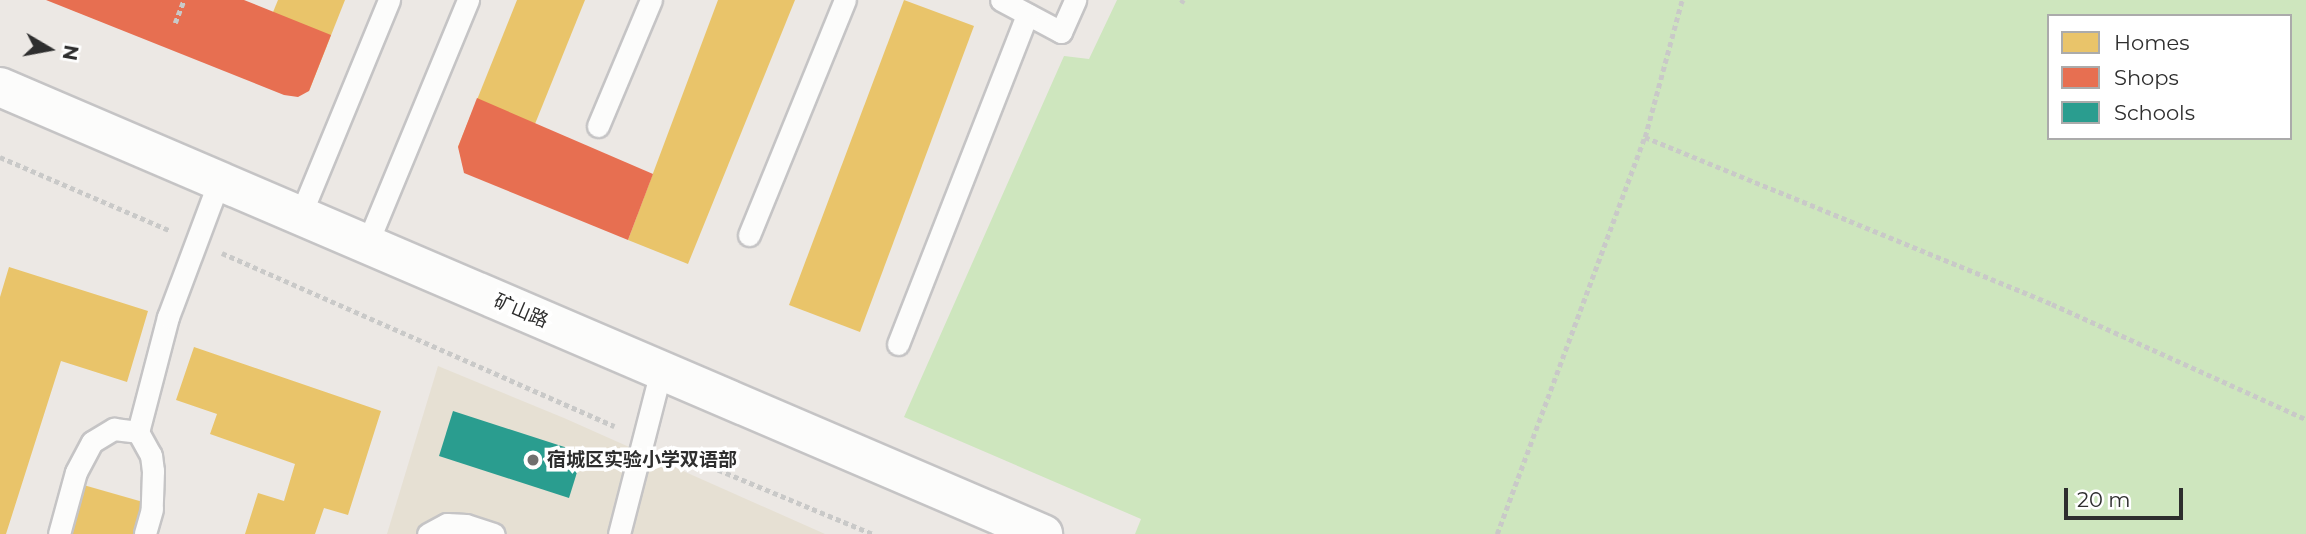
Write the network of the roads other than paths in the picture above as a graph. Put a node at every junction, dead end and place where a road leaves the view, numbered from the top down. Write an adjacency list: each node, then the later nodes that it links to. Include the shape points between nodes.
1 (389, 0): 11 (lane)
2 (468, 0): 13 (lane)
3 (651, 0): 9 (lane)
4 (845, 0): 12 (lane)
5 (1001, 0): 7 (lane)
6 (1075, 0): 7 (lane, via 1061,32)
7 (1027, 14): 14 (lane)
8 (0, 87): 10 (street, 矿山路)
9 (598, 126)
10 (219, 181): 11 (street, 矿山路); 16 (lane, via 167,317)
11 (300, 216): 13 (street, 矿山路)
12 (748, 235)
13 (367, 244): 15 (street, 矿山路)
14 (898, 344)
15 (661, 372): 21 (lane); 22 (street, 矿山路)
16 (138, 432): 17 (lane, via 114,429 92,442 76,472); 18 (lane, via 153,471 152,509)
17 (59, 534)
18 (145, 534)
19 (428, 534): 20 (lane, via 447,524)
20 (494, 534)
21 (619, 534)
22 (1043, 534)

